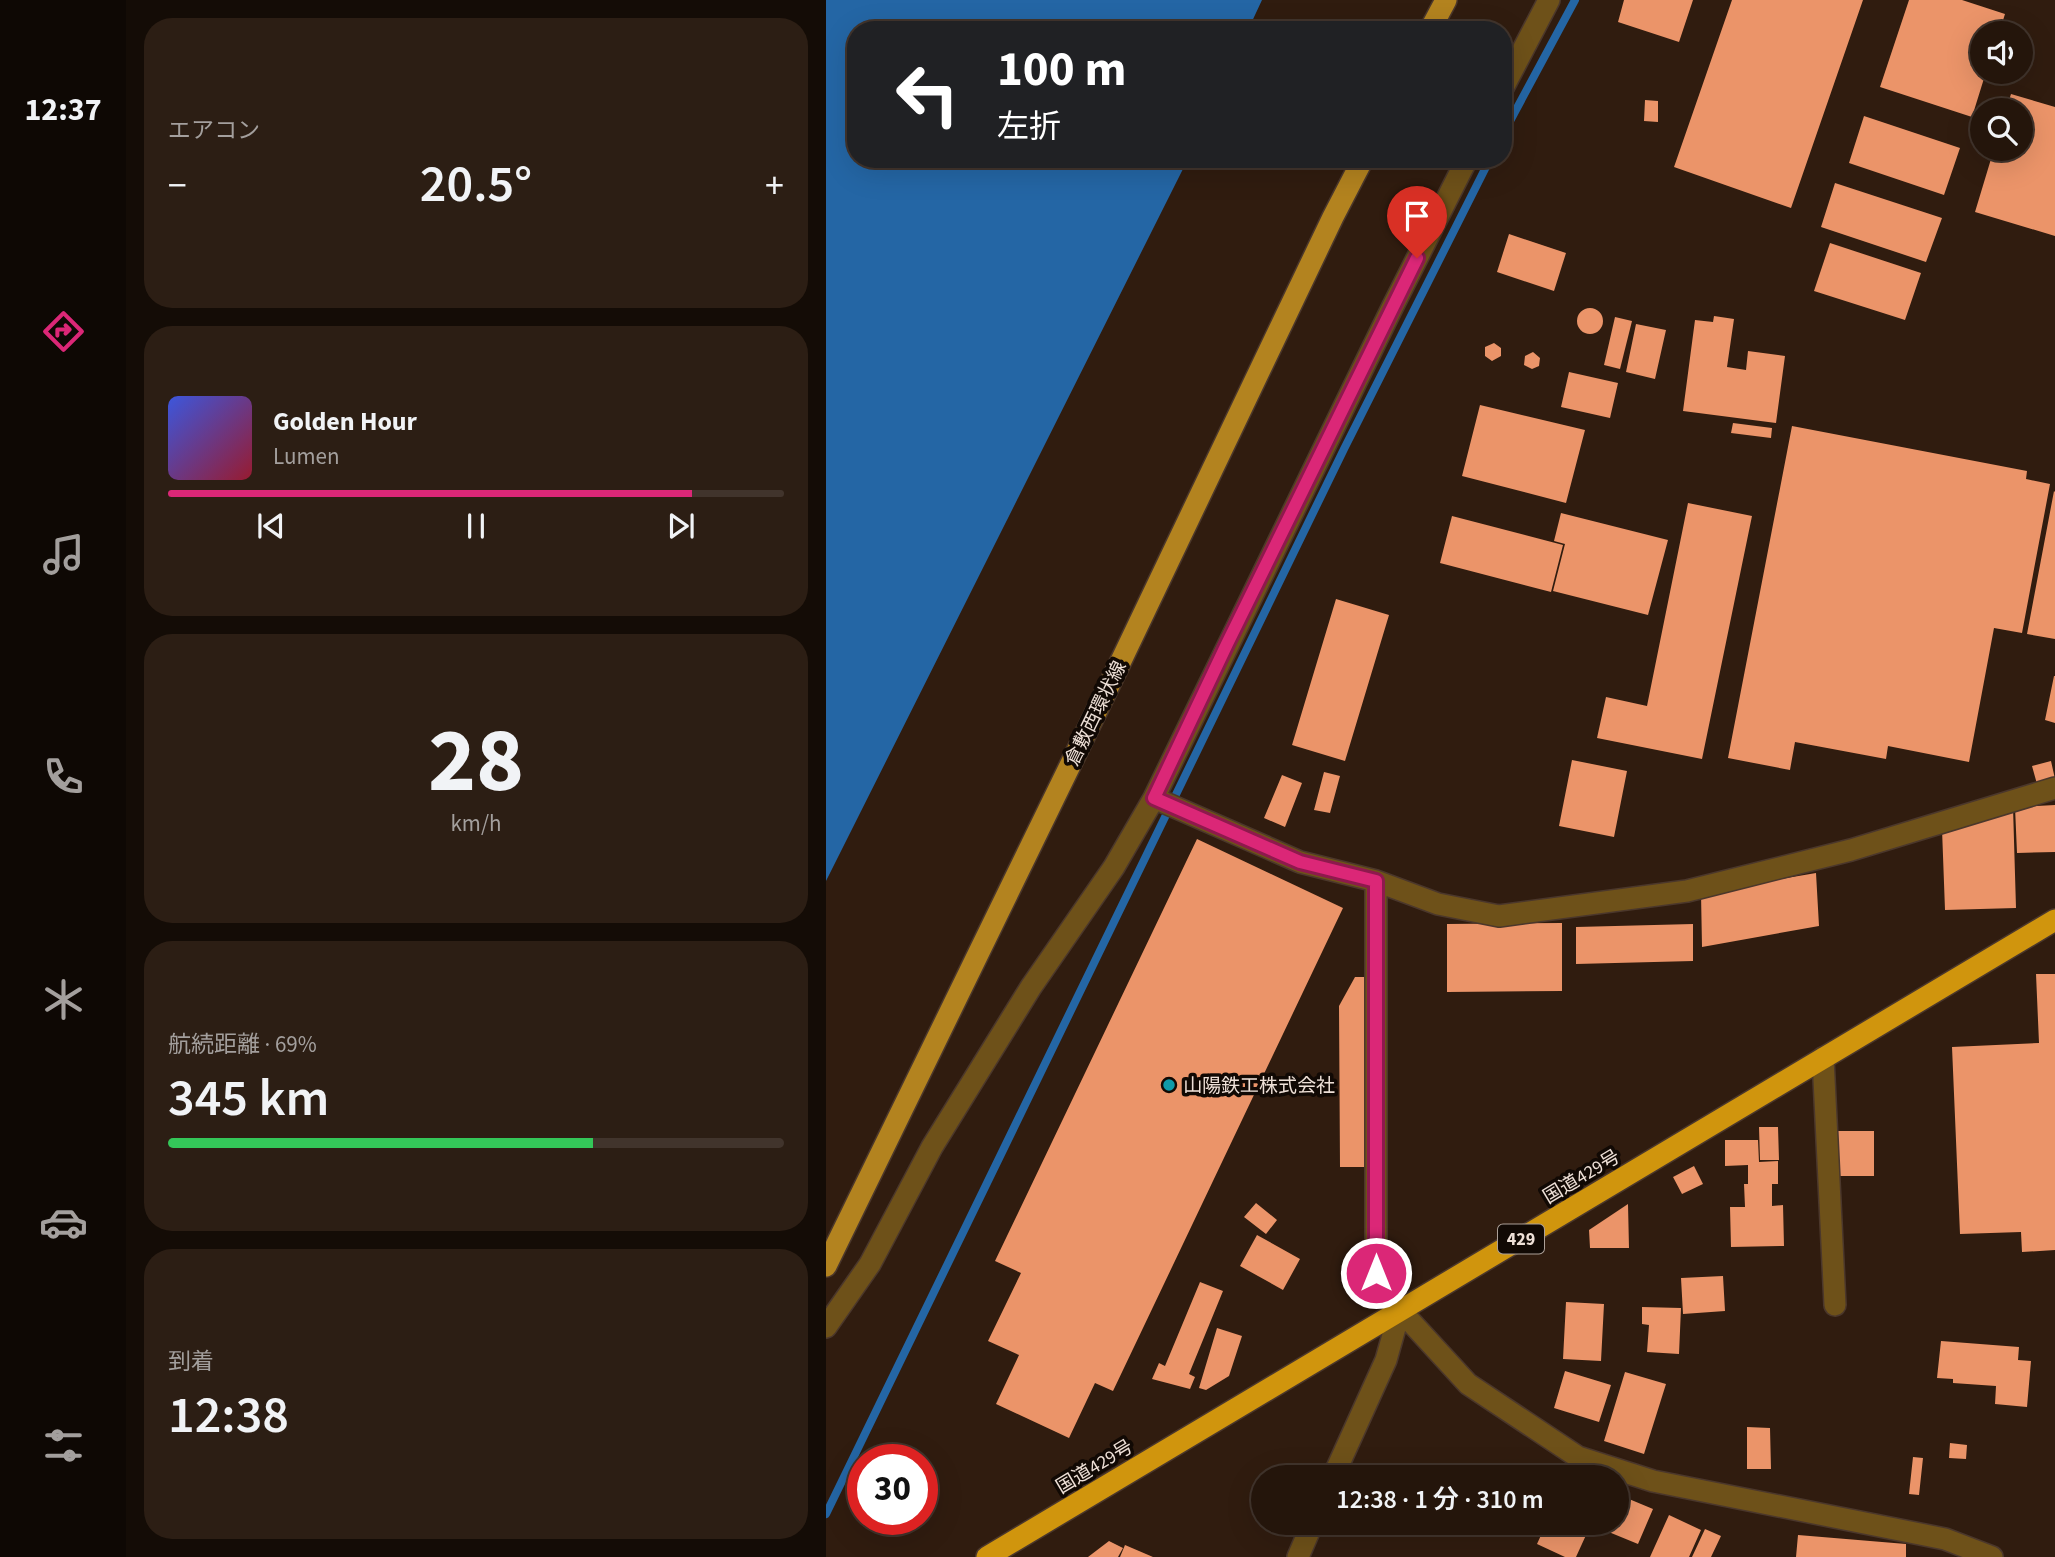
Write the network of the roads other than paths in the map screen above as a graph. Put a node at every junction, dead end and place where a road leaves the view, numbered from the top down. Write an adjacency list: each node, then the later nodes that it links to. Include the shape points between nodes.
1 (1446, 0): 3 (main road)
2 (1549, 0): 4 (street)
3 (1435, 21)
4 (1512, 71)
5 (1358, 168): 12 (main road, 倉敷西環状線)
6 (1463, 168): 8 (street, via 1300,494)
7 (2055, 788): 9 (street, via 1851,849 1686,891 1499,916 1438,904)
8 (1166, 803): 9 (street, via 1300,862); 15 (street, via 1114,867 1031,987 932,1147 870,1264)
9 (1376, 881): 14 (street, via 1376,1273)
10 (2055, 920): 11 (highway, 国道429号 / 429)
11 (1823, 1058): 13 (street); 14 (highway, 国道429号 / 429)
12 (826, 1266)
13 (1835, 1305)
14 (1400, 1310): 16 (street, via 1386,1360); 18 (highway, 国道429号 / 429); 20 (street, via 1468,1384 1578,1457 1653,1481 1945,1539)
15 (826, 1327)
16 (1339, 1465)
17 (1307, 1535): 19 (street)
18 (987, 1557)
19 (1298, 1557)
20 (1992, 1557)

